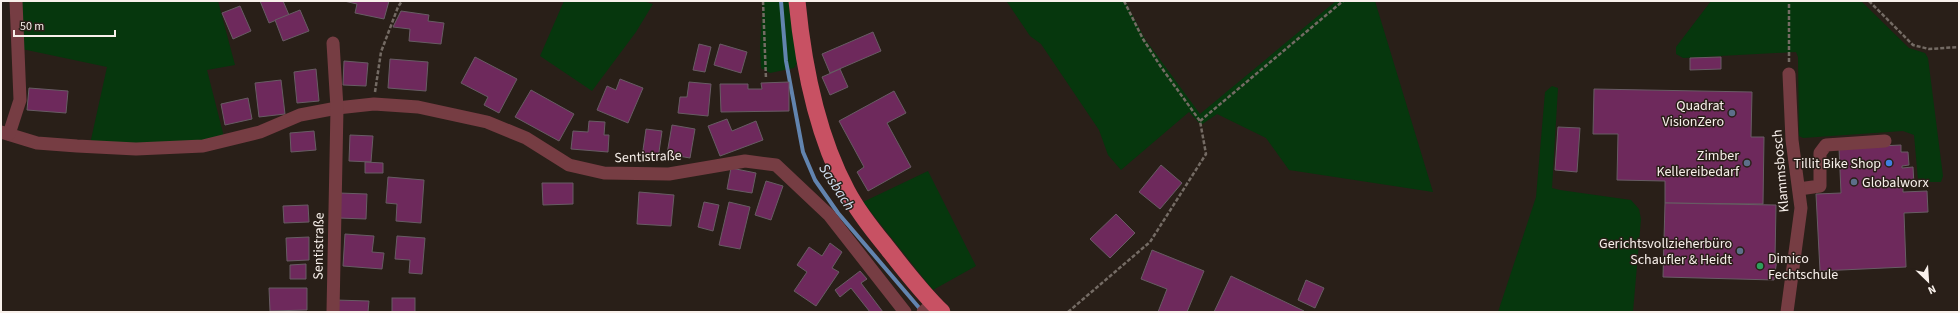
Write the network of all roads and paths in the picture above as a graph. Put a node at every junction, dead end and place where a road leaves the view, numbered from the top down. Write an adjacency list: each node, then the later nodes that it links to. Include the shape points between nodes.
1 (16, 1): 16 (street, via 20,100)
2 (402, 1): 13 (path, via 381,52)
3 (763, 1): 12 (path)
4 (797, 1): 19 (main road, via 808,73 831,157 862,216)
5 (1124, 1): 15 (path, via 1143,39)
6 (1343, 1): 15 (path)
7 (1790, 1): 11 (path)
8 (1869, 1): 10 (path, via 1913,45 1929,49)
9 (333, 43): 14 (street, Sentistraße)
10 (1959, 47)
11 (1789, 74): 18 (street, Klammsbosch, via 1792,140)
12 (766, 79)
13 (374, 104): 14 (street, Sentistraße); 21 (street, Sentistraße, via 418,107 487,122 526,138 568,165 604,172 669,174 745,161 776,165 829,216)
14 (337, 108): 16 (street, via 300,115 260,132 203,146 136,149 77,146 37,143); 20 (street, Sentistraße)
15 (1200, 120): 22 (path, via 1206,154 1150,242)
16 (5, 133)
17 (1885, 141): 18 (street, via 1826,146 1820,153 1820,186)
18 (1799, 189): 23 (street, Klammsbosch, via 1801,208)
19 (931, 309)
20 (333, 312)
21 (905, 312)
22 (1068, 312)
23 (1787, 312)

